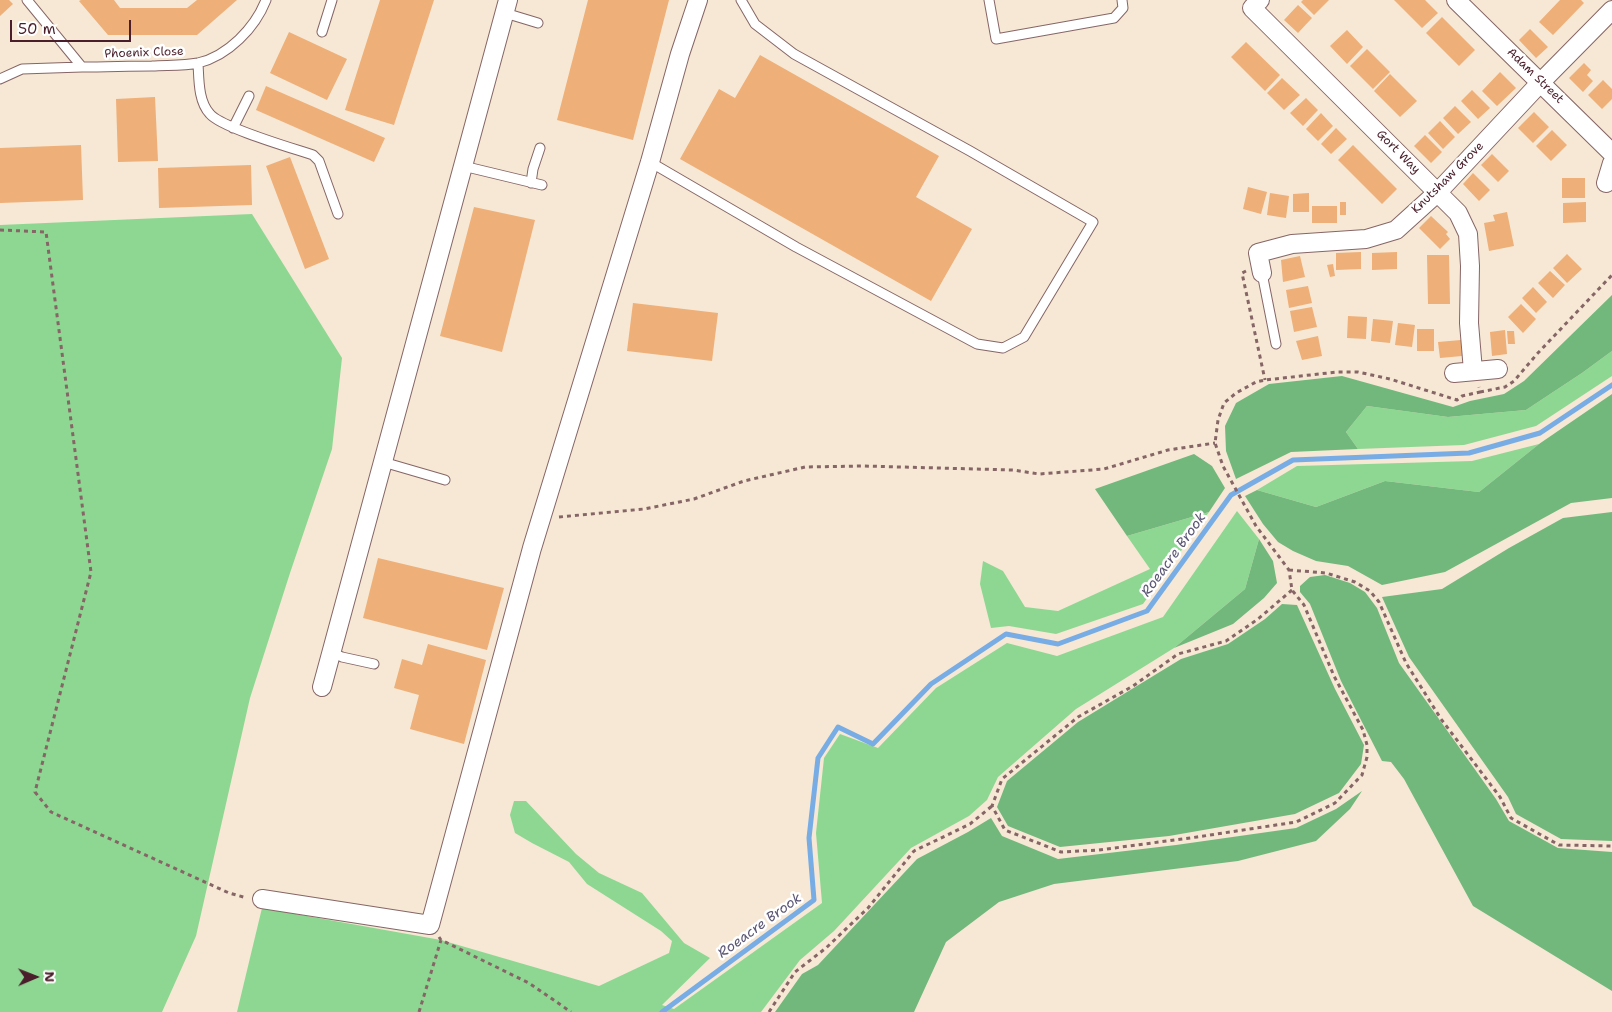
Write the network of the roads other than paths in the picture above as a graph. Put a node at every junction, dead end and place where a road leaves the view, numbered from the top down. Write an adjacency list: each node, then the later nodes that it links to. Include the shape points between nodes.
1 (28, 0): 15 (lane)
2 (266, 0): 14 (lane, Phoenix Close, via 261,13 243,36 223,52)
3 (332, 0): 13 (lane)
4 (698, 0): 22 (street)
5 (741, 0): 22 (lane, via 755,24 794,54 1093,222 1024,337 1003,348 977,344 796,247)
6 (989, 0): 7 (lane, via 996,39 1114,18 1123,8)
7 (1122, 0)
8 (1260, 0): 28 (street, Gort Way, via 1252,8)
9 (1456, 0): 17 (street, Adam Street)
10 (506, 7): 12 (lane); 24 (street)
11 (1612, 10): 17 (street, Knutshaw Grove)
12 (538, 23)
13 (322, 32)
14 (198, 63): 15 (lane, Phoenix Close); 19 (lane, via 203,102 219,122)
15 (82, 67): 16 (lane, Phoenix Close, via 22,70)
16 (0, 79)
17 (1541, 82): 21 (street, Adam Street); 28 (street, Knutshaw Grove)
18 (248, 96): 19 (lane)
19 (233, 128): 29 (lane, via 313,155 319,161)
20 (540, 148): 25 (lane)
21 (1612, 154)
22 (650, 162): 40 (street, via 544,512 430,925)
23 (1612, 163): 26 (street)
24 (464, 166): 25 (lane); 35 (street)
25 (531, 183): 27 (lane)
26 (1606, 184)
27 (542, 186)
28 (1438, 192): 30 (street, Knutshaw Grove, via 1396,230 1366,239 1292,244 1258,253); 33 (street, Gort Way, via 1458,213 1468,234)
29 (338, 214)
30 (1261, 270): 31 (lane)
31 (1276, 344)
32 (1498, 369): 33 (street)
33 (1473, 371): 34 (street)
34 (1454, 373)
35 (383, 462): 36 (lane); 37 (street)
36 (444, 480)
37 (331, 652): 38 (lane); 39 (street)
38 (374, 664)
39 (322, 686)
40 (262, 899)

